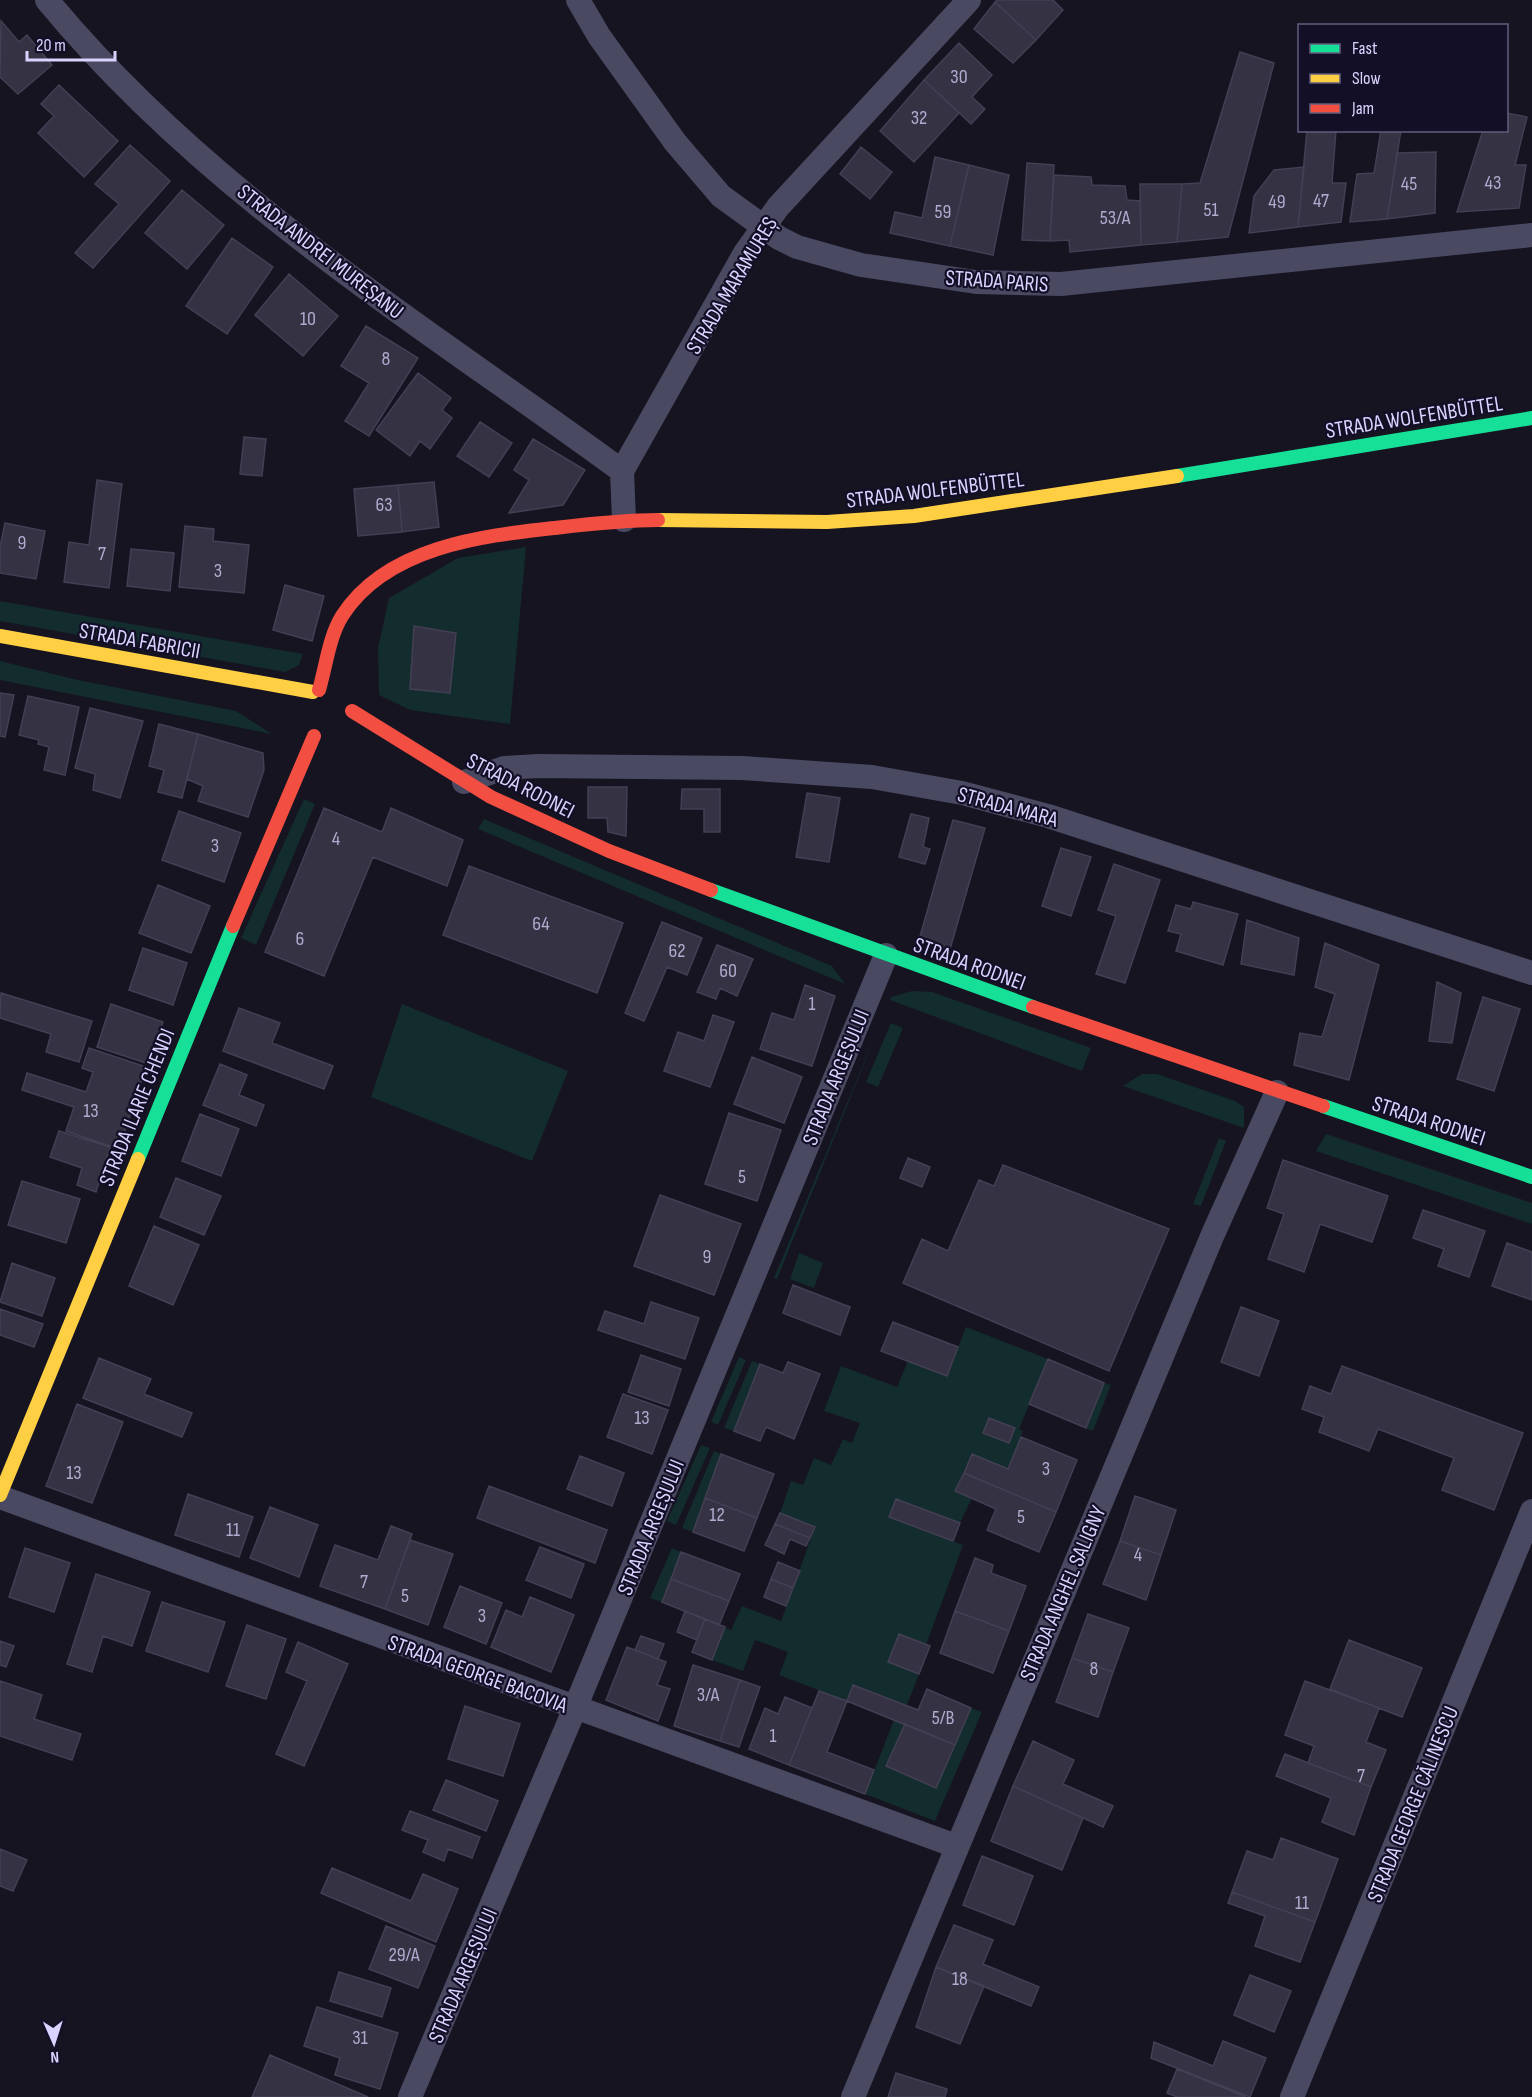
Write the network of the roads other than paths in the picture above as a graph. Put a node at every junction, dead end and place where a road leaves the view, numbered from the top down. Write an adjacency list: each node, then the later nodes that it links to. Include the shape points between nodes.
1 (46, 0): 7 (street, STRADA ANDREI MUREȘANU, via 86,48 174,134 316,253)
2 (578, 0): 4 (street, STRADA PARIS, via 675,142 721,196)
3 (969, 0): 4 (street, STRADA MARAMUREȘ, via 778,207)
4 (764, 227): 5 (street, STRADA PARIS, via 797,248 861,265 976,282 1061,284); 7 (street, STRADA MARAMUREȘ)
5 (1532, 235)
6 (1532, 418): 8 (main road, STRADA WOLFENBÜTTEL, via 914,516 827,522)
7 (622, 471): 8 (street)
8 (624, 520): 9 (main road, STRADA WOLFENBÜTTEL, via 502,534 433,551 386,573)
9 (355, 602): 11 (main road, STRADA WOLFENBÜTTEL, via 341,631); 14 (main road, STRADA WOLFENBÜTTEL, via 336,629)
10 (0, 636): 12 (main road, STRADA FABRICII)
11 (338, 671)
12 (274, 685): 14 (main road, STRADA FABRICII, via 293,691); 14 (main road, STRADA FABRICII, via 300,703)
13 (334, 690): 14 (main road, STRADA FABRICII)
14 (316, 691)
15 (352, 717): 19 (main road, STRADA RODNEI)
16 (303, 725): 17 (main road)
17 (314, 736): 18 (main road); 24 (main road, STRADA ILARIE CHENDI)
18 (330, 739)
19 (464, 782): 20 (main road, STRADA RODNEI, via 609,852); 21 (street, STRADA MARA, via 504,768 538,766 742,768 872,777 962,793 1048,816)
20 (886, 955): 22 (main road, STRADA RODNEI); 26 (street, STRADA ARGEȘULUI)
21 (1532, 973)
22 (1277, 1092): 23 (main road, STRADA RODNEI); 27 (street, STRADA ANGHEL SALIGNY, via 1213,1234)
23 (1532, 1177)
24 (0, 1496): 26 (street, STRADA GEORGE BACOVIA)
25 (1532, 1511): 30 (street, STRADA GEORGE CĂLINESCU)
26 (575, 1708): 27 (street, STRADA GEORGE BACOVIA); 28 (street, STRADA ARGEȘULUI)
27 (956, 1846): 29 (street, STRADA ANGHEL SALIGNY)
28 (410, 2097)
29 (853, 2097)
30 (1292, 2097)

